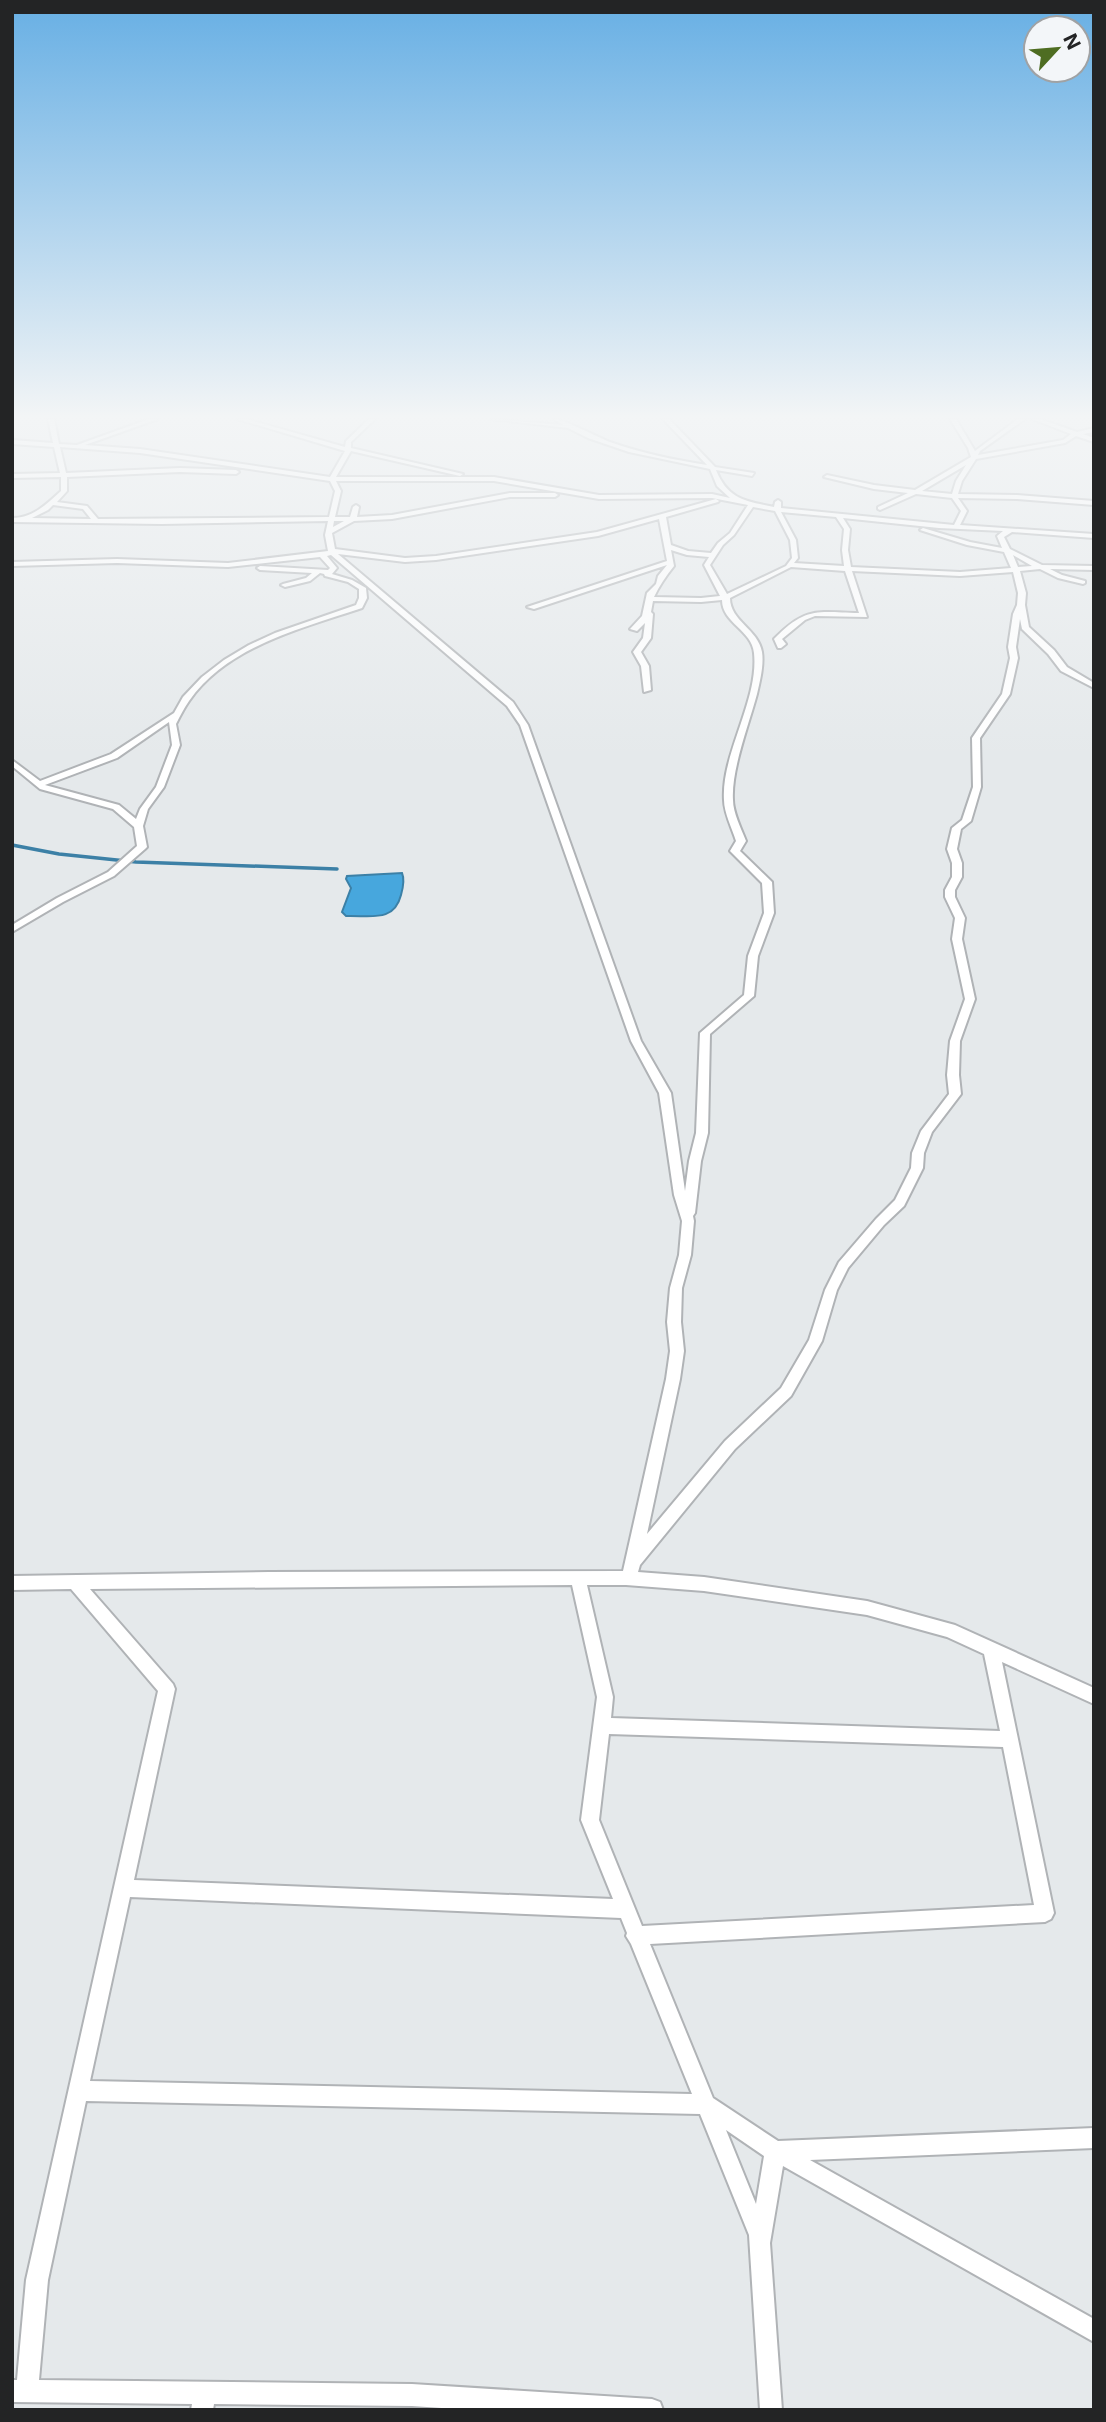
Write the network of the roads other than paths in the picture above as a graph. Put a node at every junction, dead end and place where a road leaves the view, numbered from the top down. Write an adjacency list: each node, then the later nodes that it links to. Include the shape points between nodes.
1 (328, 532): 13 (street)
2 (605, 532): 13 (street, via 436,558)
3 (665, 532): 11 (street)
4 (733, 532): 15 (street)
5 (790, 532): 19 (street, via 795,558)
6 (846, 532): 20 (street)
7 (933, 532): 12 (street)
8 (1007, 532): 12 (street, via 1000,536)
9 (1034, 532): 10 (street)
10 (1094, 537)
11 (668, 546): 15 (street, via 687,554); 16 (street)
12 (1009, 551): 21 (street); 25 (street)
13 (331, 552): 14 (street); 24 (street)
14 (322, 555): 18 (street); 23 (street)
15 (713, 555): 29 (street, via 708,565)
16 (670, 562): 30 (street); 32 (street)
17 (12, 564): 18 (street)
18 (228, 565): 26 (street)
19 (789, 565): 20 (street); 29 (street)
20 (849, 568): 25 (street, via 958,574); 36 (street, via 864,615 802,618 778,639)
21 (1040, 568): 22 (street); 25 (street); 27 (street)
22 (1094, 569)
23 (332, 570): 24 (street); 26 (street); 40 (street, via 327,575 362,588 359,606 251,648 196,685)
24 (354, 570): 45 (street, via 510,704 524,725 636,1041 665,1093)
25 (1016, 570): 31 (street)
26 (308, 576): 28 (street)
27 (1083, 582)
28 (285, 585)
29 (726, 597): 30 (street); 45 (street, via 731,617 743,626 758,650 757,678 728,801 741,841 735,851 767,882 769,913 753,956 749,996 705,1033 702,1133)
30 (651, 599): 33 (street)
31 (1021, 605): 35 (street, via 1025,626); 37 (street)
32 (531, 607)
33 (649, 611): 34 (street); 34 (street, via 634,629)
34 (648, 632): 39 (street, via 637,652 645,666)
35 (1033, 636): 37 (street); 38 (street, via 1063,669)
36 (781, 646)
37 (1012, 647): 46 (street, via 1006,694 976,738 977,787 952,849 957,877 950,897 960,918 957,939 970,999 955,1041 955,1094 927,1130 917,1168 900,1203 843,1265 816,1340 786,1392 730,1445)
38 (1094, 687)
39 (647, 690)
40 (177, 713): 42 (street, via 114,756); 43 (street, via 172,724 176,745)
41 (12, 762): 42 (street)
42 (39, 784): 43 (street, via 116,807)
43 (138, 826): 44 (street, via 142,847 128,861)
44 (12, 929)
45 (688, 1221): 46 (street, via 676,1288 673,1379)
46 (634, 1561): 48 (street)
47 (578, 1578): 48 (street); 49 (street); 53 (street, via 605,1697)
48 (628, 1578): 51 (street, via 704,1584 867,1608 949,1630)
49 (75, 1582): 50 (street); 55 (street, via 167,1689)
50 (12, 1583)
51 (991, 1648): 52 (street); 54 (street)
52 (1094, 1696)
53 (601, 1726): 54 (street); 56 (street, via 590,1820)
54 (1010, 1739): 57 (street, via 1045,1913)
55 (123, 1888): 56 (street); 58 (street)
56 (625, 1909): 57 (street)
57 (635, 1936): 59 (street)
58 (79, 2091): 59 (street); 64 (street, via 37,2280)
59 (705, 2104): 61 (street); 62 (street)
60 (1094, 2138): 61 (street)
61 (775, 2151): 62 (street); 63 (street)
62 (760, 2247): 67 (street)
63 (1094, 2331)
64 (20, 2391): 65 (street)
65 (202, 2401): 66 (street, via 412,2395)
66 (652, 2410)
67 (771, 2410)

